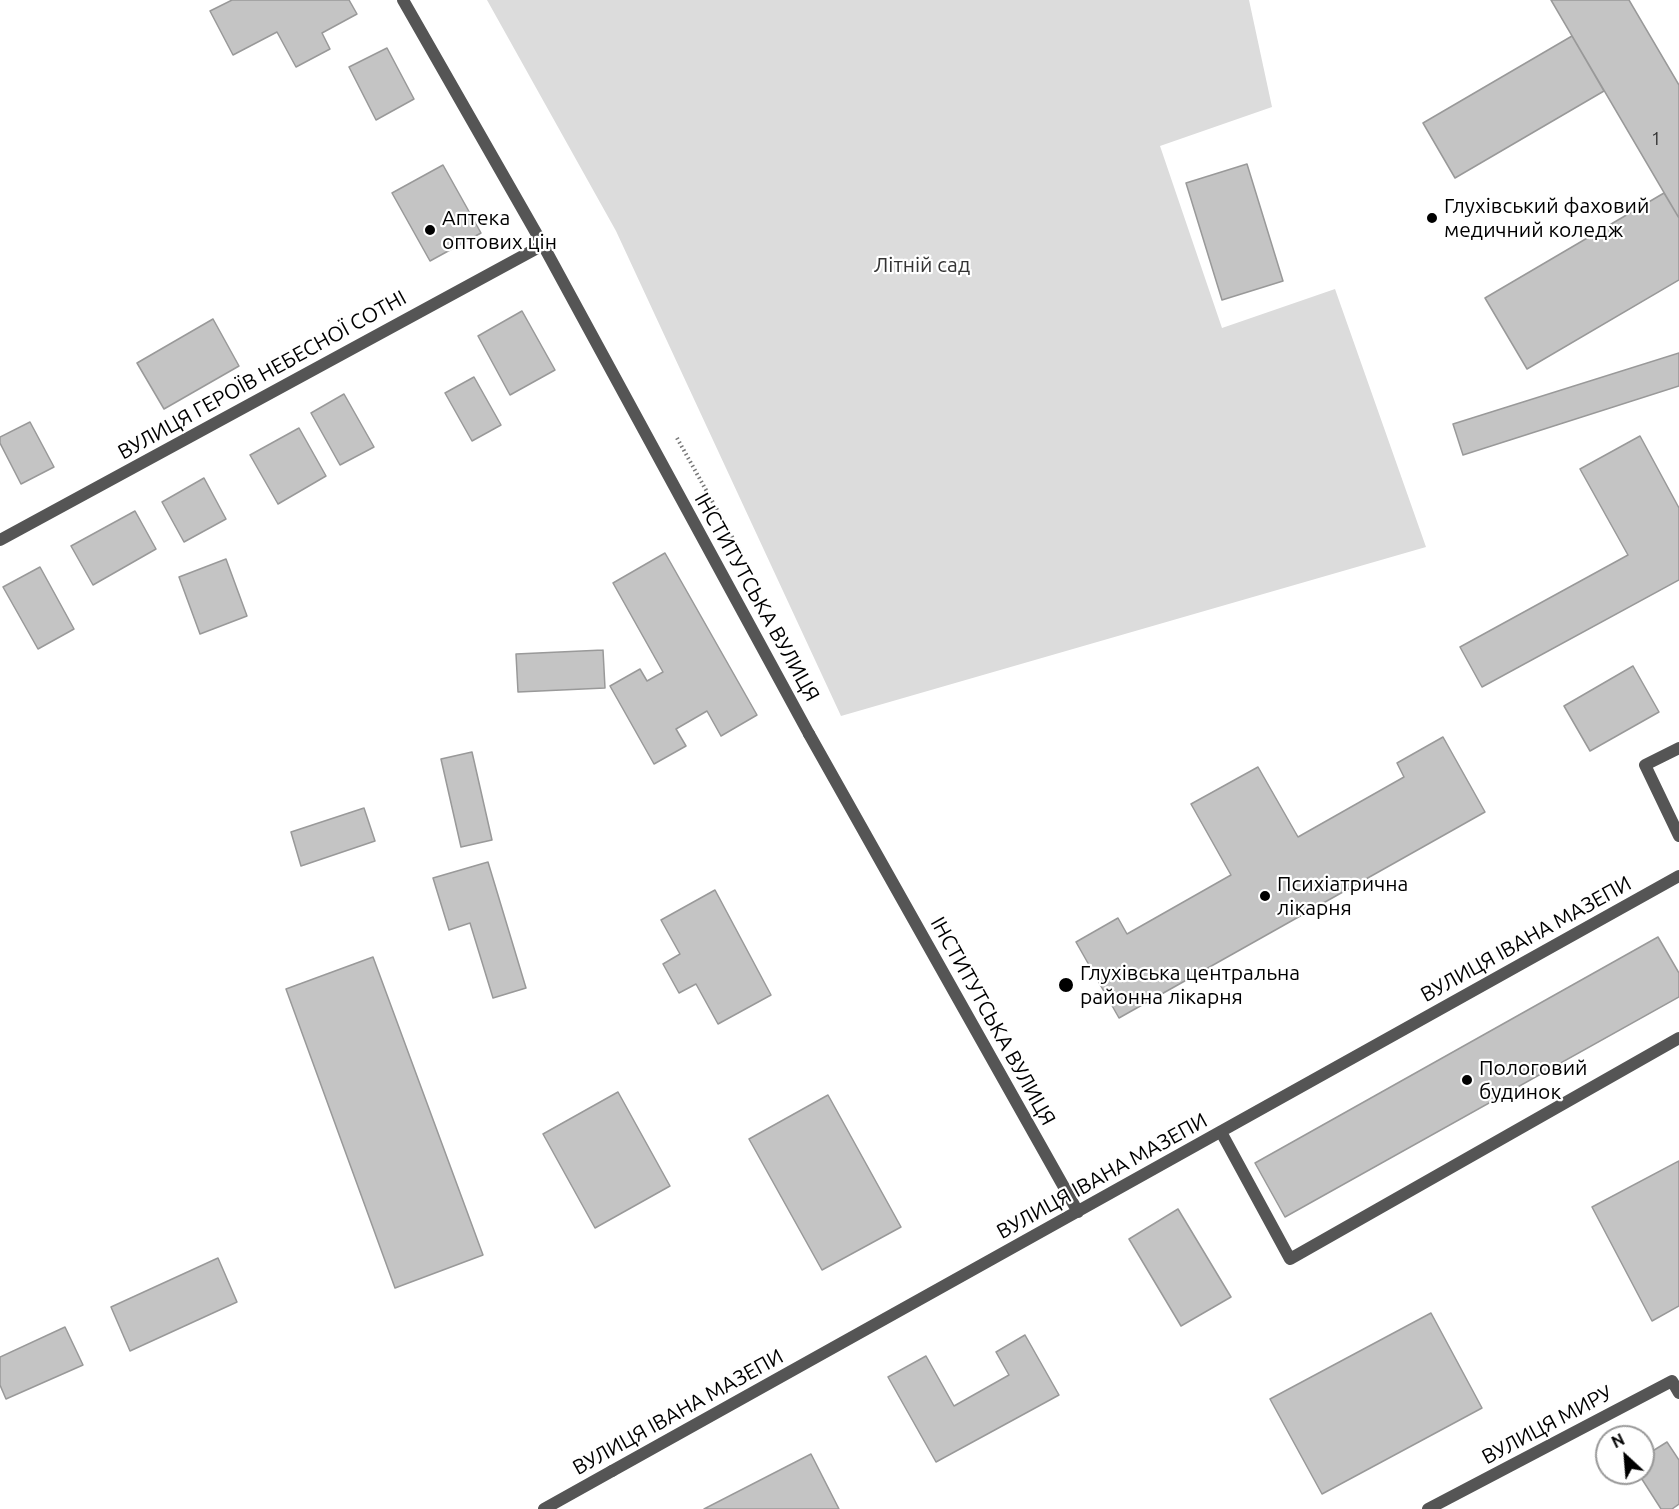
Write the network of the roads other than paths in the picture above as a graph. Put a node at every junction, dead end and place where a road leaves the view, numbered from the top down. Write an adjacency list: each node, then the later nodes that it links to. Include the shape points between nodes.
1 (403, 0): 2 (street, ІНСТИТУТСЬКА ВУЛИЦЯ)
2 (543, 245): 3 (street, ВУЛИЦЯ ГЕРОЇВ НЕБЕСНОЇ СОТНІ); 9 (street, ІНСТИТУТСЬКА ВУЛИЦЯ, via 808,734)
3 (0, 540)
4 (1679, 748): 5 (street, via 1645,765)
5 (1679, 836)
6 (1679, 876): 8 (street, ВУЛИЦЯ ІВАНА МАЗЕПИ)
7 (1679, 1038): 8 (street, via 1290,1259)
8 (1221, 1132): 9 (street, ВУЛИЦЯ ІВАНА МАЗЕПИ)
9 (1078, 1212): 11 (street, ВУЛИЦЯ ІВАНА МАЗЕПИ)
10 (1679, 1393): 12 (street, ВУЛИЦЯ МИРУ, via 1672,1381)
11 (544, 1509)
12 (1428, 1509)

